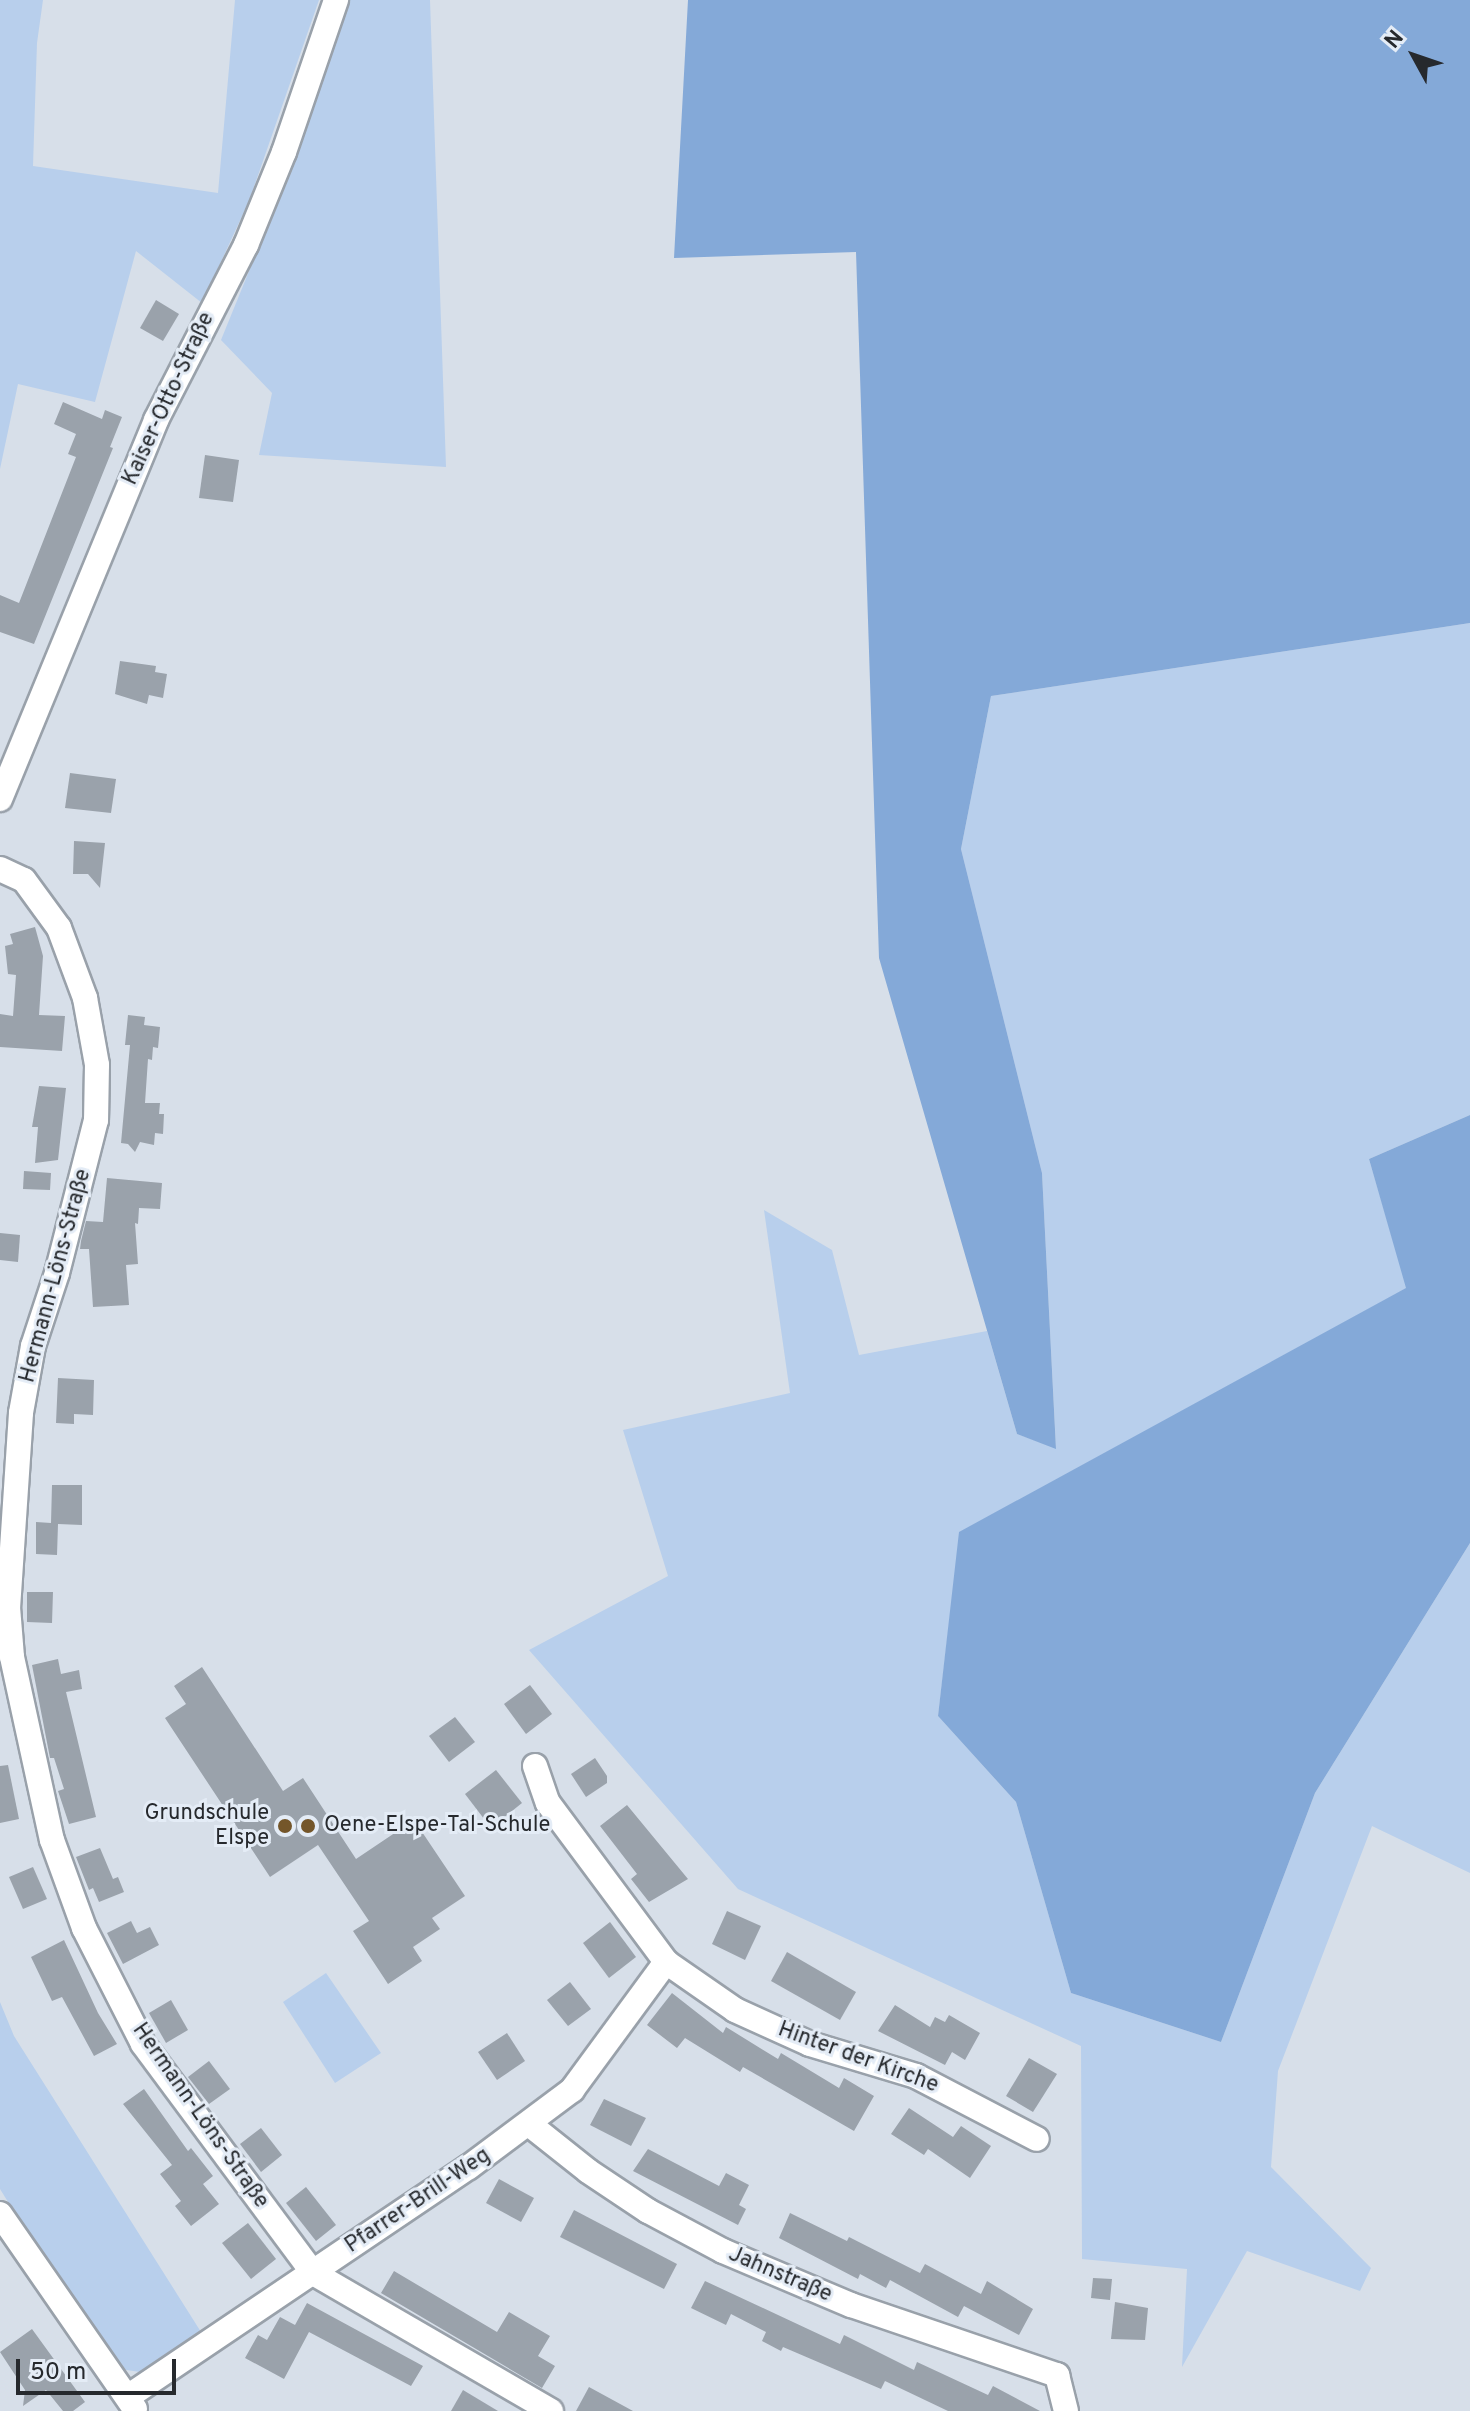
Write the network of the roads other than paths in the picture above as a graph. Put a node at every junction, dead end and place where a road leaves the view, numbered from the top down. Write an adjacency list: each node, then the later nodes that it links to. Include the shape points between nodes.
1 (336, 0): 2 (street, Kaiser-Otto-Straße, via 246,245 156,420)
2 (0, 799)
3 (0, 869): 9 (street, Hermann-Löns-Straße, via 24,880 59,928 85,998 97,1065 96,1120 33,1346 21,1413 8,1607 12,1657 49,1825 84,1928 143,2044)
4 (535, 1766): 5 (street, Hinter der Kirche, via 548,1803)
5 (666, 1962): 6 (street, Pfarrer-Brill-Weg, via 572,2090); 7 (street, Hinter der Kirche, via 747,2015 810,2044 916,2076)
6 (529, 2124): 9 (street, Pfarrer-Brill-Weg); 12 (street, Jahnstraße, via 648,2211 723,2251 851,2305 1057,2375)
7 (1037, 2139)
8 (0, 2214): 10 (street)
9 (313, 2273): 10 (street, Pfarrer-Brill-Weg); 11 (street, Hermann-Löns-Straße)
10 (132, 2404)
11 (551, 2411)
12 (1066, 2411)

